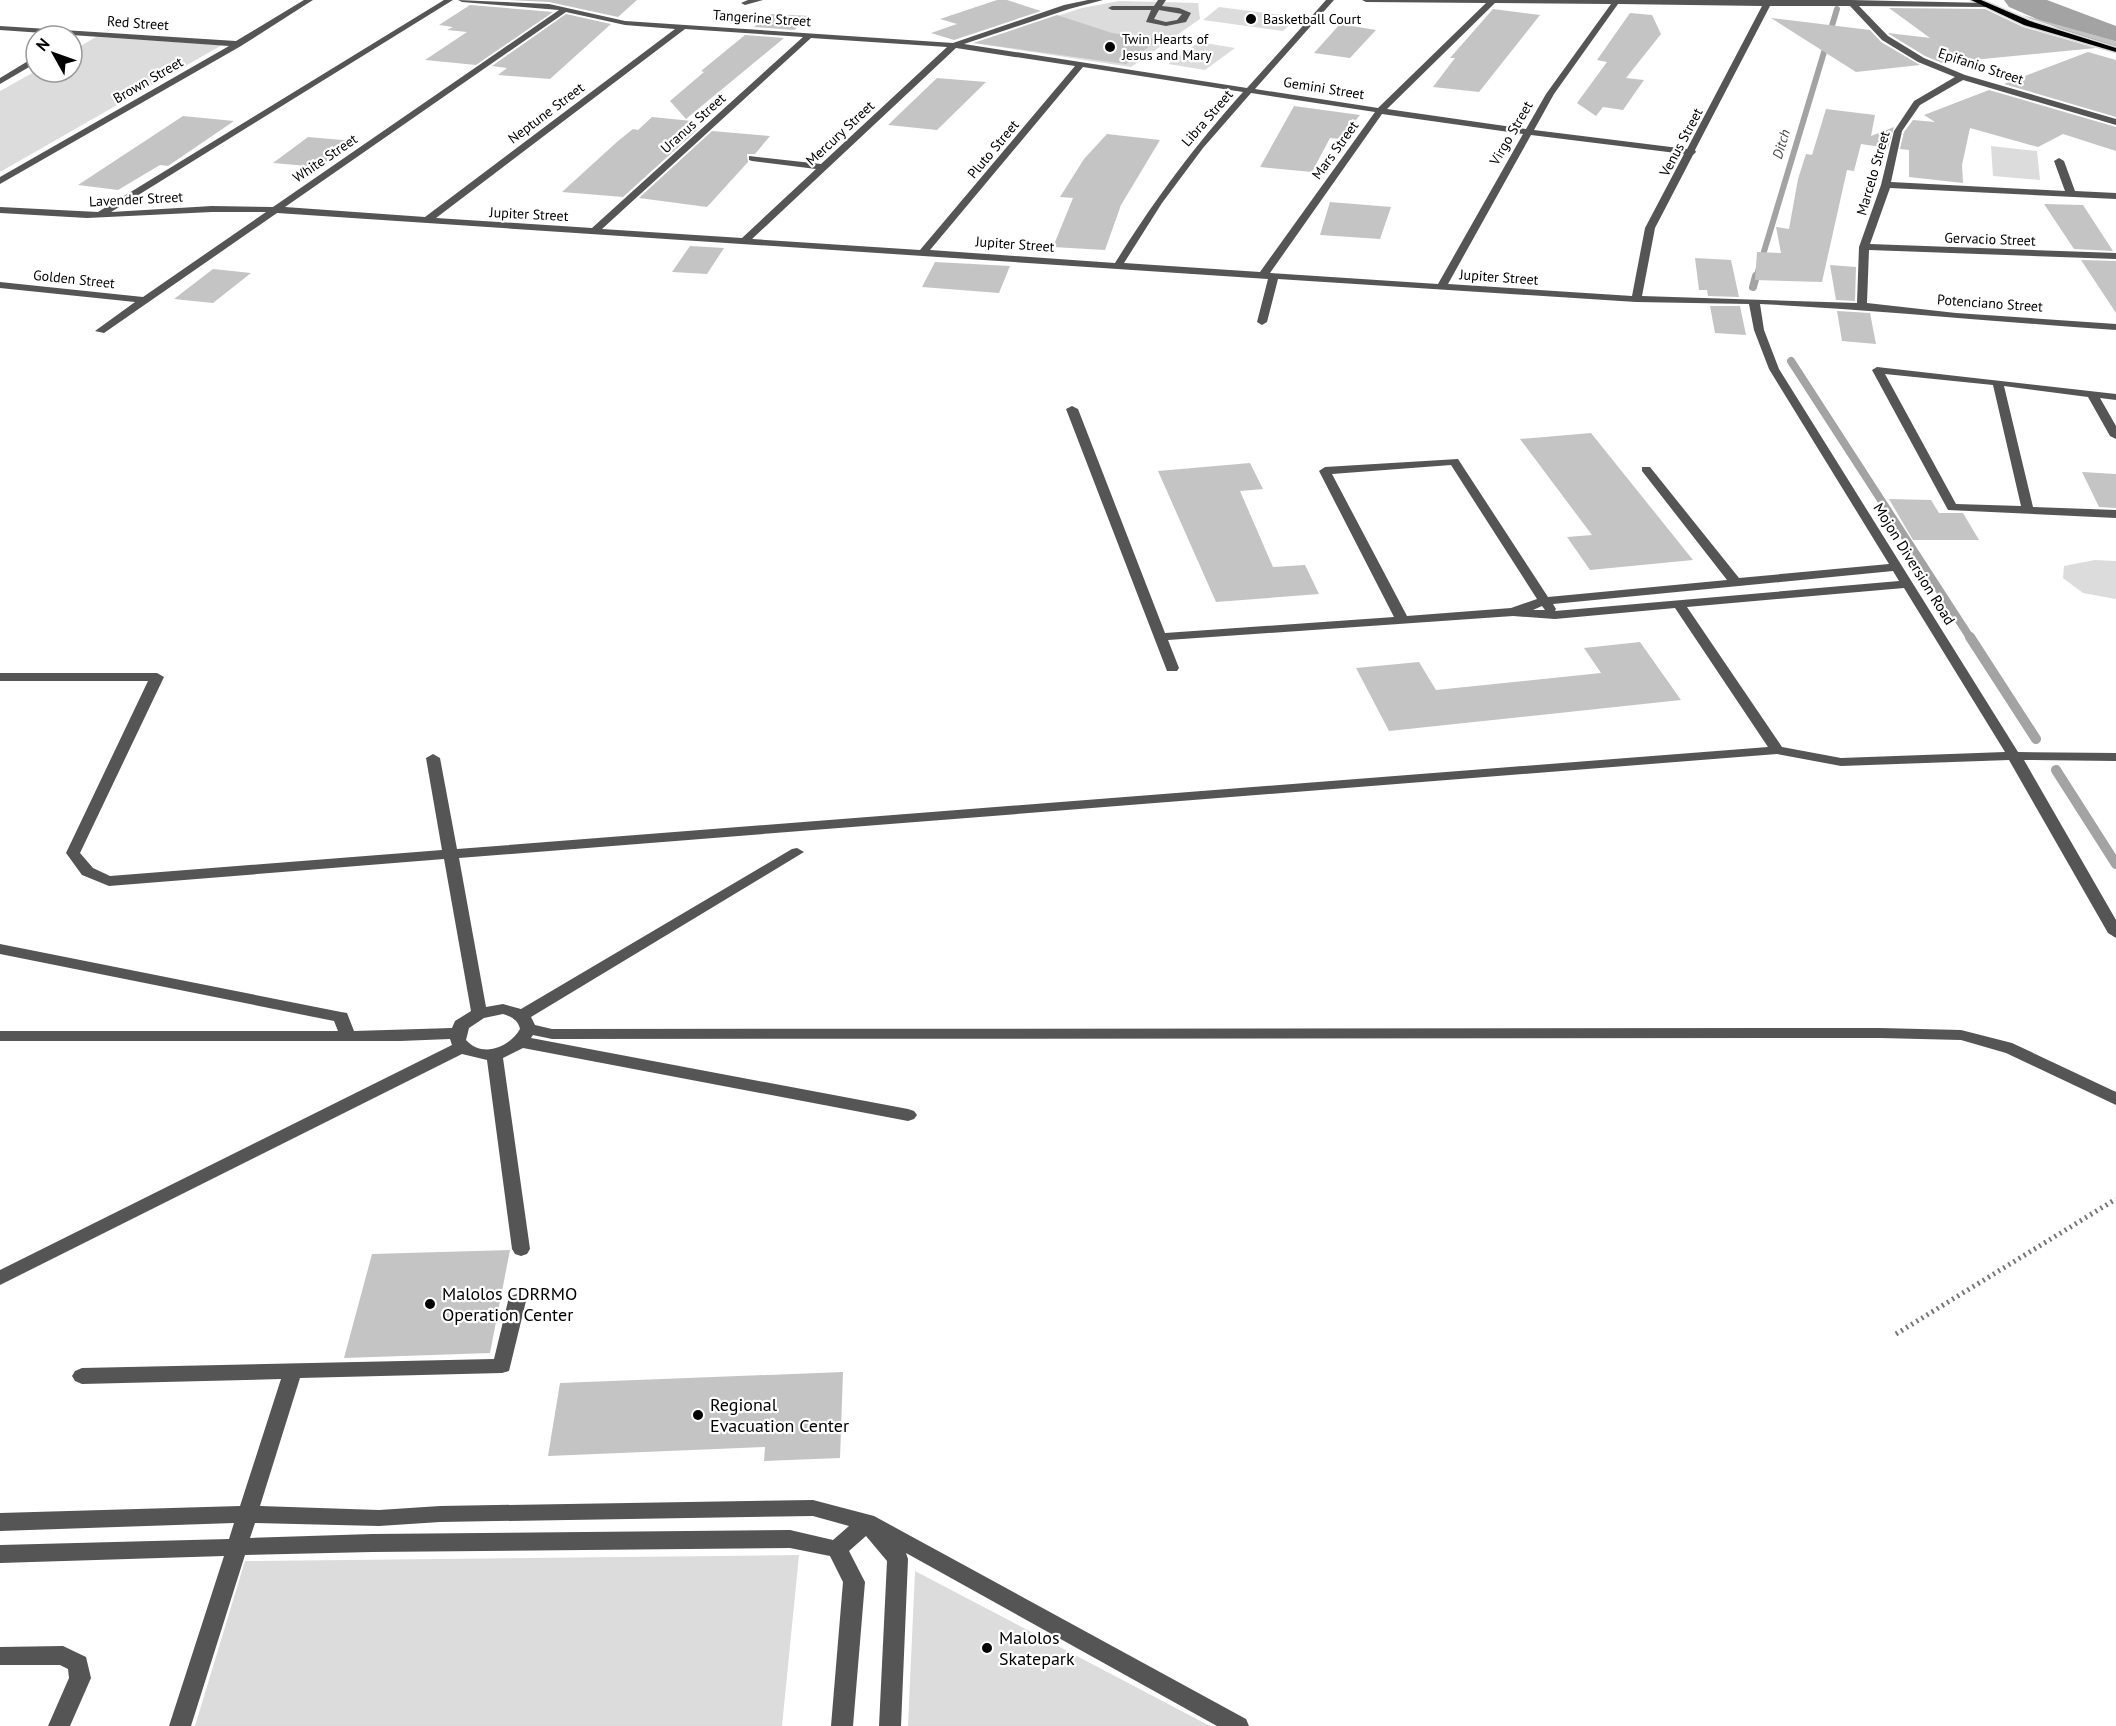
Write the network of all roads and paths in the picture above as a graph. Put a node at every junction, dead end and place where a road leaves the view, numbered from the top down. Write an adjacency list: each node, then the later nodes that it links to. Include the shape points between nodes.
1 (309, 0): 22 (street, Brown Street)
2 (449, 0): 43 (street)
3 (462, 0): 17 (street, Tangerine Street)
4 (759, 0): 13 (street)
5 (1099, 0): 23 (street)
6 (1162, 0): 16 (street, via 1155,10)
7 (1330, 0): 29 (street, Libra Street)
8 (1366, 0): 10 (street)
9 (1975, 0): 15 (main road)
10 (1492, 1): 12 (street); 30 (street, Mars Street)
11 (1766, 1): 12 (street); 14 (street); 33 (street, Venus Street)
12 (1617, 2): 32 (street, Virgo Street)
13 (745, 3)
14 (1851, 3): 15 (street); 27 (street, Epifanio Street, via 1885,38 1921,60)
15 (1984, 5): 24 (main road, via 2060,35)
16 (1112, 8)
17 (566, 9): 18 (street, Tangerine Street, via 610,21); 42 (street, White Street)
18 (684, 26): 21 (street, Tangerine Street); 44 (street, Neptune Street)
19 (0, 28): 20 (street, Red Street)
20 (85, 33): 22 (street, Red Street)
21 (811, 34): 23 (street, Tangerine Street); 45 (street, Uranus Street)
22 (238, 44): 37 (street, Brown Street)
23 (954, 45): 25 (street, Gemini Street); 36 (street, Mercury Street)
24 (2116, 50)
25 (1082, 63): 29 (street, Gemini Street); 48 (street, Pluto Street)
26 (24, 67): 28 (street)
27 (1962, 77): 31 (street, Epifanio Street); 38 (street, Marcelo Street, via 1917,103 1898,131)
28 (0, 81)
29 (1249, 90): 30 (street, Gemini Street); 50 (street, Libra Street, via 1165,192)
30 (1380, 111): 32 (street, Gemini Street); 51 (street, Mars Street)
31 (2116, 122)
32 (1527, 131): 33 (street, Gemini Street); 54 (street, Virgo Street)
33 (1692, 152): 55 (street, Venus Street, via 1650,228)
34 (752, 159): 36 (street)
35 (2059, 161): 39 (street)
36 (824, 167): 46 (street, Mercury Street)
37 (0, 181)
38 (1886, 185): 39 (street); 47 (street, Marcelo Street)
39 (2071, 194): 40 (street)
40 (2116, 196)
41 (0, 210): 43 (street, Lavender Street)
42 (274, 210): 43 (street, Lavender Street, via 188,209); 44 (street, Jupiter Street); 56 (street, White Street)
43 (100, 215)
44 (425, 221): 45 (street, Jupiter Street)
45 (594, 231): 46 (street, Jupiter Street)
46 (744, 241): 48 (street, Jupiter Street)
47 (1864, 247): 49 (street, Gervacio Street); 58 (street, Marcelo Street)
48 (924, 251): 50 (street, Jupiter Street)
49 (2116, 256)
50 (1119, 264): 51 (street, Jupiter Street)
51 (1263, 275): 52 (street, Jupiter Street)
52 (1274, 276): 54 (street, Jupiter Street); 59 (street)
53 (0, 285): 56 (street, Golden Street)
54 (1441, 287): 55 (street, Jupiter Street)
55 (1636, 299): 57 (street, Jupiter Street)
56 (146, 300): 61 (street, White Street)
57 (1754, 301): 58 (street); 70 (street, Mojon Diversion Road, via 1759,330 1774,369)
58 (1862, 306): 60 (street, Potenciano Street)
59 (1262, 322)
60 (2116, 327)
61 (100, 331)
62 (1998, 382): 63 (street); 68 (street); 68 (street, via 1877,370 1952,507)
63 (2092, 394): 64 (street); 66 (street)
64 (2116, 397)
65 (1072, 409): 78 (street)
66 (2116, 436)
67 (1646, 469): 71 (street)
68 (2028, 510): 69 (street)
69 (2116, 514)
70 (1896, 567): 71 (street); 72 (street, Mojon Diversion Road)
71 (1736, 583): 73 (street)
72 (1907, 584): 74 (street); 82 (street, Mojon Diversion Road)
73 (1545, 601): 75 (street); 76 (street); 77 (street, via 1454,460 1325,471)
74 (1678, 604): 76 (street); 81 (street)
75 (1513, 612): 76 (street); 77 (street)
76 (1555, 615)
77 (1402, 619): 78 (street)
78 (1160, 637): 79 (street)
79 (1172, 668)
80 (0, 677): 86 (street, via 157,676 73,853 81,868 93,877 109,882)
81 (1777, 750): 82 (street, via 1841,762); 86 (street)
82 (2014, 756): 83 (street); 87 (street, Mojon Diversion Road)
83 (2116, 757)
84 (433, 758): 86 (street)
85 (797, 852): 90 (street)
86 (450, 855): 89 (street)
87 (2116, 933)
88 (0, 949): 92 (street, via 341,1017)
89 (479, 1013): 90 (street, via 503,1009); 93 (street, via 461,1025)
90 (523, 1029): 94 (street, via 510,1049); 95 (street, via 552,1034 1961,1035 2012,1049); 96 (street)
91 (0, 1036): 92 (street)
92 (348, 1036): 93 (street)
93 (460, 1040): 94 (street, via 478,1054); 99 (street)
94 (494, 1054): 98 (street)
95 (2116, 1099)
96 (908, 1115)
97 (2116, 1199): 101 (path)
98 (521, 1249)
99 (0, 1278)
100 (517, 1301): 102 (street, via 502,1366)
101 (1896, 1334)
102 (293, 1371): 103 (street); 104 (street)
103 (82, 1376)
104 (248, 1514): 105 (street); 106 (street); 109 (street)
105 (380, 1518): 107 (street, via 813,1508); 108 (street)
106 (0, 1522)
107 (867, 1522): 110 (street); 116 (street, via 898,1559); 117 (street)
108 (372, 1543): 109 (street); 110 (street, via 790,1539)
109 (237, 1547): 111 (street); 114 (street)
110 (837, 1549): 115 (street, via 854,1582)
111 (0, 1554)
112 (0, 1656): 113 (street, via 63,1655 78,1664 80,1678)
113 (59, 1726)
114 (180, 1726)
115 (842, 1726)
116 (890, 1726)
117 (1238, 1726)

